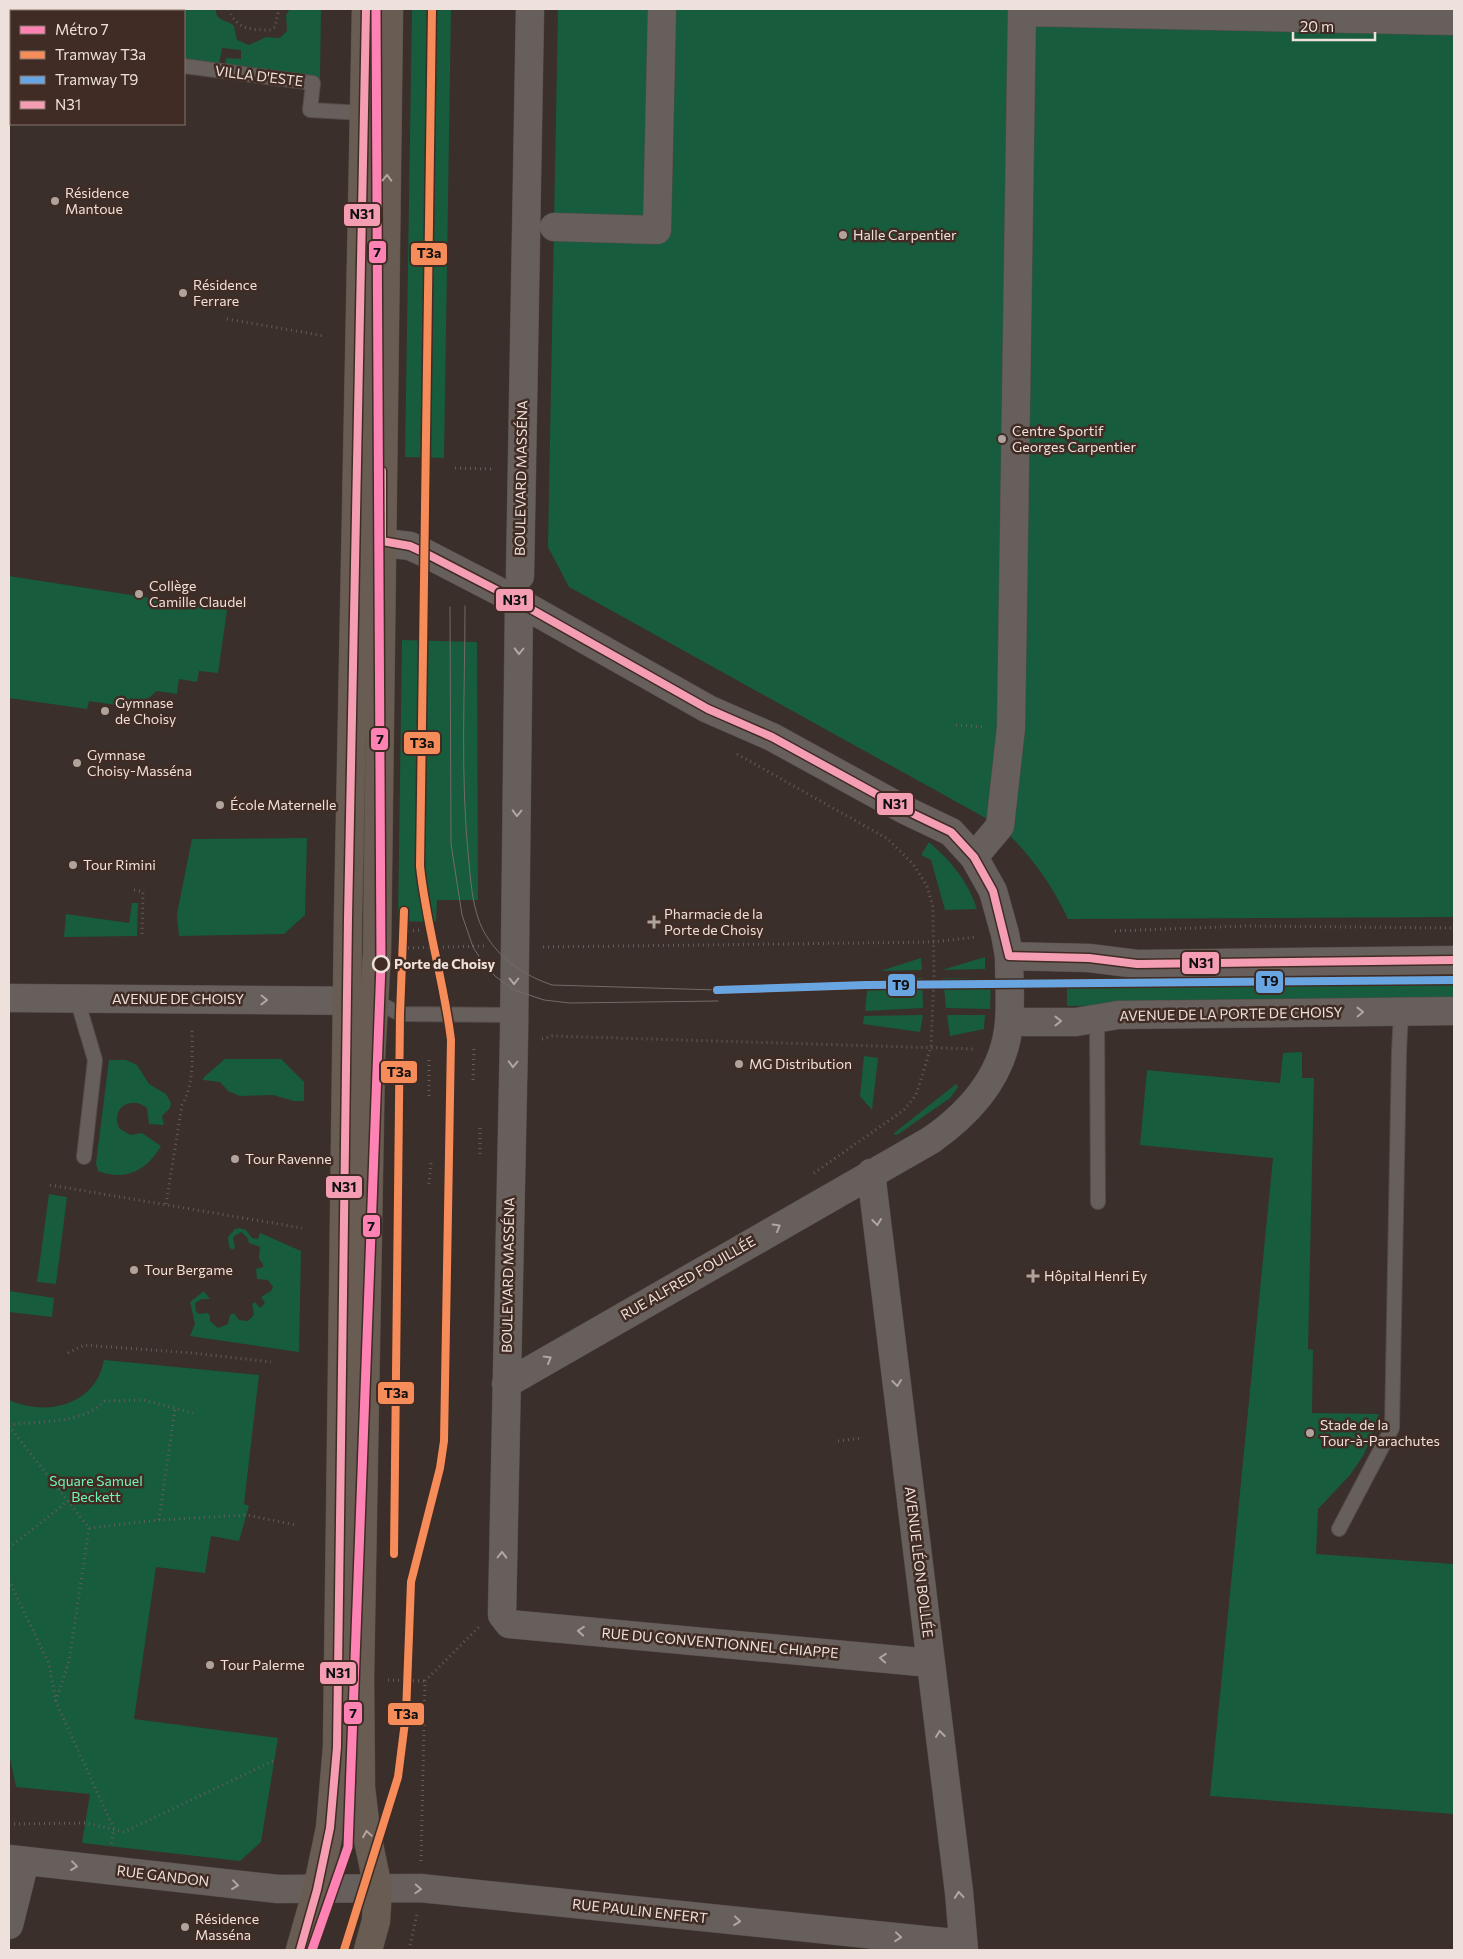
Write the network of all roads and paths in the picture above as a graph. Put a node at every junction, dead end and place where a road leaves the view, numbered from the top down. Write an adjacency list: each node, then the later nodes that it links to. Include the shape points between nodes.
1 (229, 9): 2 (path, via 242,27 249,30 271,30 275,27)
2 (279, 9)
3 (366, 9): 10 (main road)
4 (389, 9): 16 (main road, one-way to 4)
5 (530, 9): 17 (street, BOULEVARD MASSÉNA)
6 (662, 9): 11 (street, via 657,230)
7 (1022, 11): 8 (street); 21 (street, via 1011,728 1000,826)
8 (1454, 21)
9 (185, 66): 10 (lane, VILLA D'ESTE, via 313,83 310,110)
10 (363, 113): 16 (main road)
11 (554, 227)
12 (227, 319): 13 (path)
13 (325, 336)
14 (455, 468): 15 (path)
15 (498, 469)
16 (369, 541): 17 (street, RUE ALFRED FOUILLÉE, via 410,546); 35 (main road); 36 (main road)
17 (519, 589): 21 (street, RUE ALFRED FOUILLÉE, via 708,708 772,737 951,832); 30 (street, BOULEVARD MASSÉNA, one-way to 30)
18 (956, 725): 19 (path)
19 (976, 726)
20 (888, 839): 28 (path, via 913,864 927,886 933,907)
21 (974, 857): 29 (street, RUE ALFRED FOUILLÉE, via 993,890)
22 (134, 890): 27 (path, via 143,892)
23 (1454, 928): 26 (path, via 1246,926)
24 (408, 930): 25 (path)
25 (423, 930)
26 (1110, 931)
27 (142, 936)
28 (934, 942): 29 (path); 30 (path); 44 (path)
29 (1007, 945): 32 (street, via 1137,964); 41 (street, RUE ALFRED FOUILLÉE)
30 (514, 947): 31 (path); 39 (street, BOULEVARD MASSÉNA, one-way to 39)
31 (398, 948)
32 (1454, 960)
33 (9, 998): 34 (street, AVENUE DE CHOISY)
34 (77, 999): 35 (street, AVENUE DE CHOISY, one-way to 35); 52 (lane, via 95,1060)
35 (347, 1000): 36 (street); 88 (main road, via 337,1747 333,1813)
36 (375, 1001): 39 (lane, via 400,1014); 78 (main road, via 371,1057)
37 (1454, 1011): 38 (street, AVENUE DE LA PORTE DE CHOISY)
38 (1401, 1012): 40 (street, AVENUE DE LA PORTE DE CHOISY, one-way to 38, via 1118,1015); 73 (lane, via 1392,1428)
39 (514, 1015): 43 (street, BOULEVARD MASSÉNA)
40 (1097, 1018): 41 (street, AVENUE DE LA PORTE DE CHOISY, one-way to 40, via 1076,1022); 58 (lane)
41 (1009, 1022): 45 (street, RUE ALFRED FOUILLÉE)
42 (474, 1046): 48 (path)
43 (513, 1047): 44 (path, via 552,1036); 63 (street, BOULEVARD MASSÉNA, one-way to 63)
44 (932, 1047): 45 (path); 55 (path, via 916,1095 904,1110)
45 (1003, 1050): 54 (street, RUE ALFRED FOUILLÉE, via 980,1097 967,1111 931,1140)
46 (192, 1059): 59 (path, via 188,1096 182,1105)
47 (429, 1059): 49 (path)
48 (473, 1080)
49 (429, 1096)
50 (480, 1127): 51 (path)
51 (480, 1154)
52 (84, 1156)
53 (431, 1163): 56 (path)
54 (871, 1174): 63 (street, RUE ALFRED FOUILLÉE, one-way to 54); 77 (street, AVENUE LÉON BOLLÉE, one-way to 77)
55 (809, 1176)
56 (430, 1184)
57 (50, 1185): 59 (path)
58 (1098, 1202)
59 (166, 1204): 60 (path)
60 (302, 1228)
61 (68, 1353): 62 (path, via 84,1345)
62 (271, 1362)
63 (506, 1384): 76 (street, BOULEVARD MASSÉNA, one-way to 63)
64 (175, 1408): 65 (path); 66 (path, via 143,1400 105,1401 96,1409 57,1422); 70 (path)
65 (193, 1413)
66 (9, 1426): 69 (path)
67 (861, 1438): 68 (path)
68 (838, 1440)
69 (68, 1501): 72 (path); 74 (path)
70 (159, 1520): 71 (path, via 247,1515); 72 (path)
71 (296, 1525)
72 (90, 1528): 80 (path, via 69,1661)
73 (1339, 1529)
74 (9, 1548)
75 (9, 1580): 80 (path, via 49,1664)
76 (505, 1614): 77 (street, RUE DU CONVENTIONNEL CHIAPPE, one-way to 76); 79 (path)
77 (931, 1662): 91 (street, AVENUE LÉON BOLLÉE, one-way to 77)
78 (360, 1679): 79 (path); 87 (main road, one-way to 78, via 361,1788)
79 (425, 1682): 86 (path)
80 (56, 1702): 83 (path)
81 (275, 1760): 83 (path, via 124,1832)
82 (9, 1824): 83 (path, via 86,1823)
83 (114, 1829): 84 (path)
84 (110, 1845)
85 (17, 1860): 88 (street, RUE GANDON, one-way to 88, via 262,1888); 90 (street)
86 (421, 1864)
87 (378, 1888): 88 (street, RUE PAULIN ENFERT); 91 (street, RUE PAULIN ENFERT, one-way to 91, via 420,1888); 93 (main road, via 376,1921)
88 (317, 1890): 92 (main road)
89 (418, 1910): 94 (path)
90 (9, 1925)
91 (964, 1947)
92 (300, 1950)
93 (368, 1950)
94 (409, 1950)

